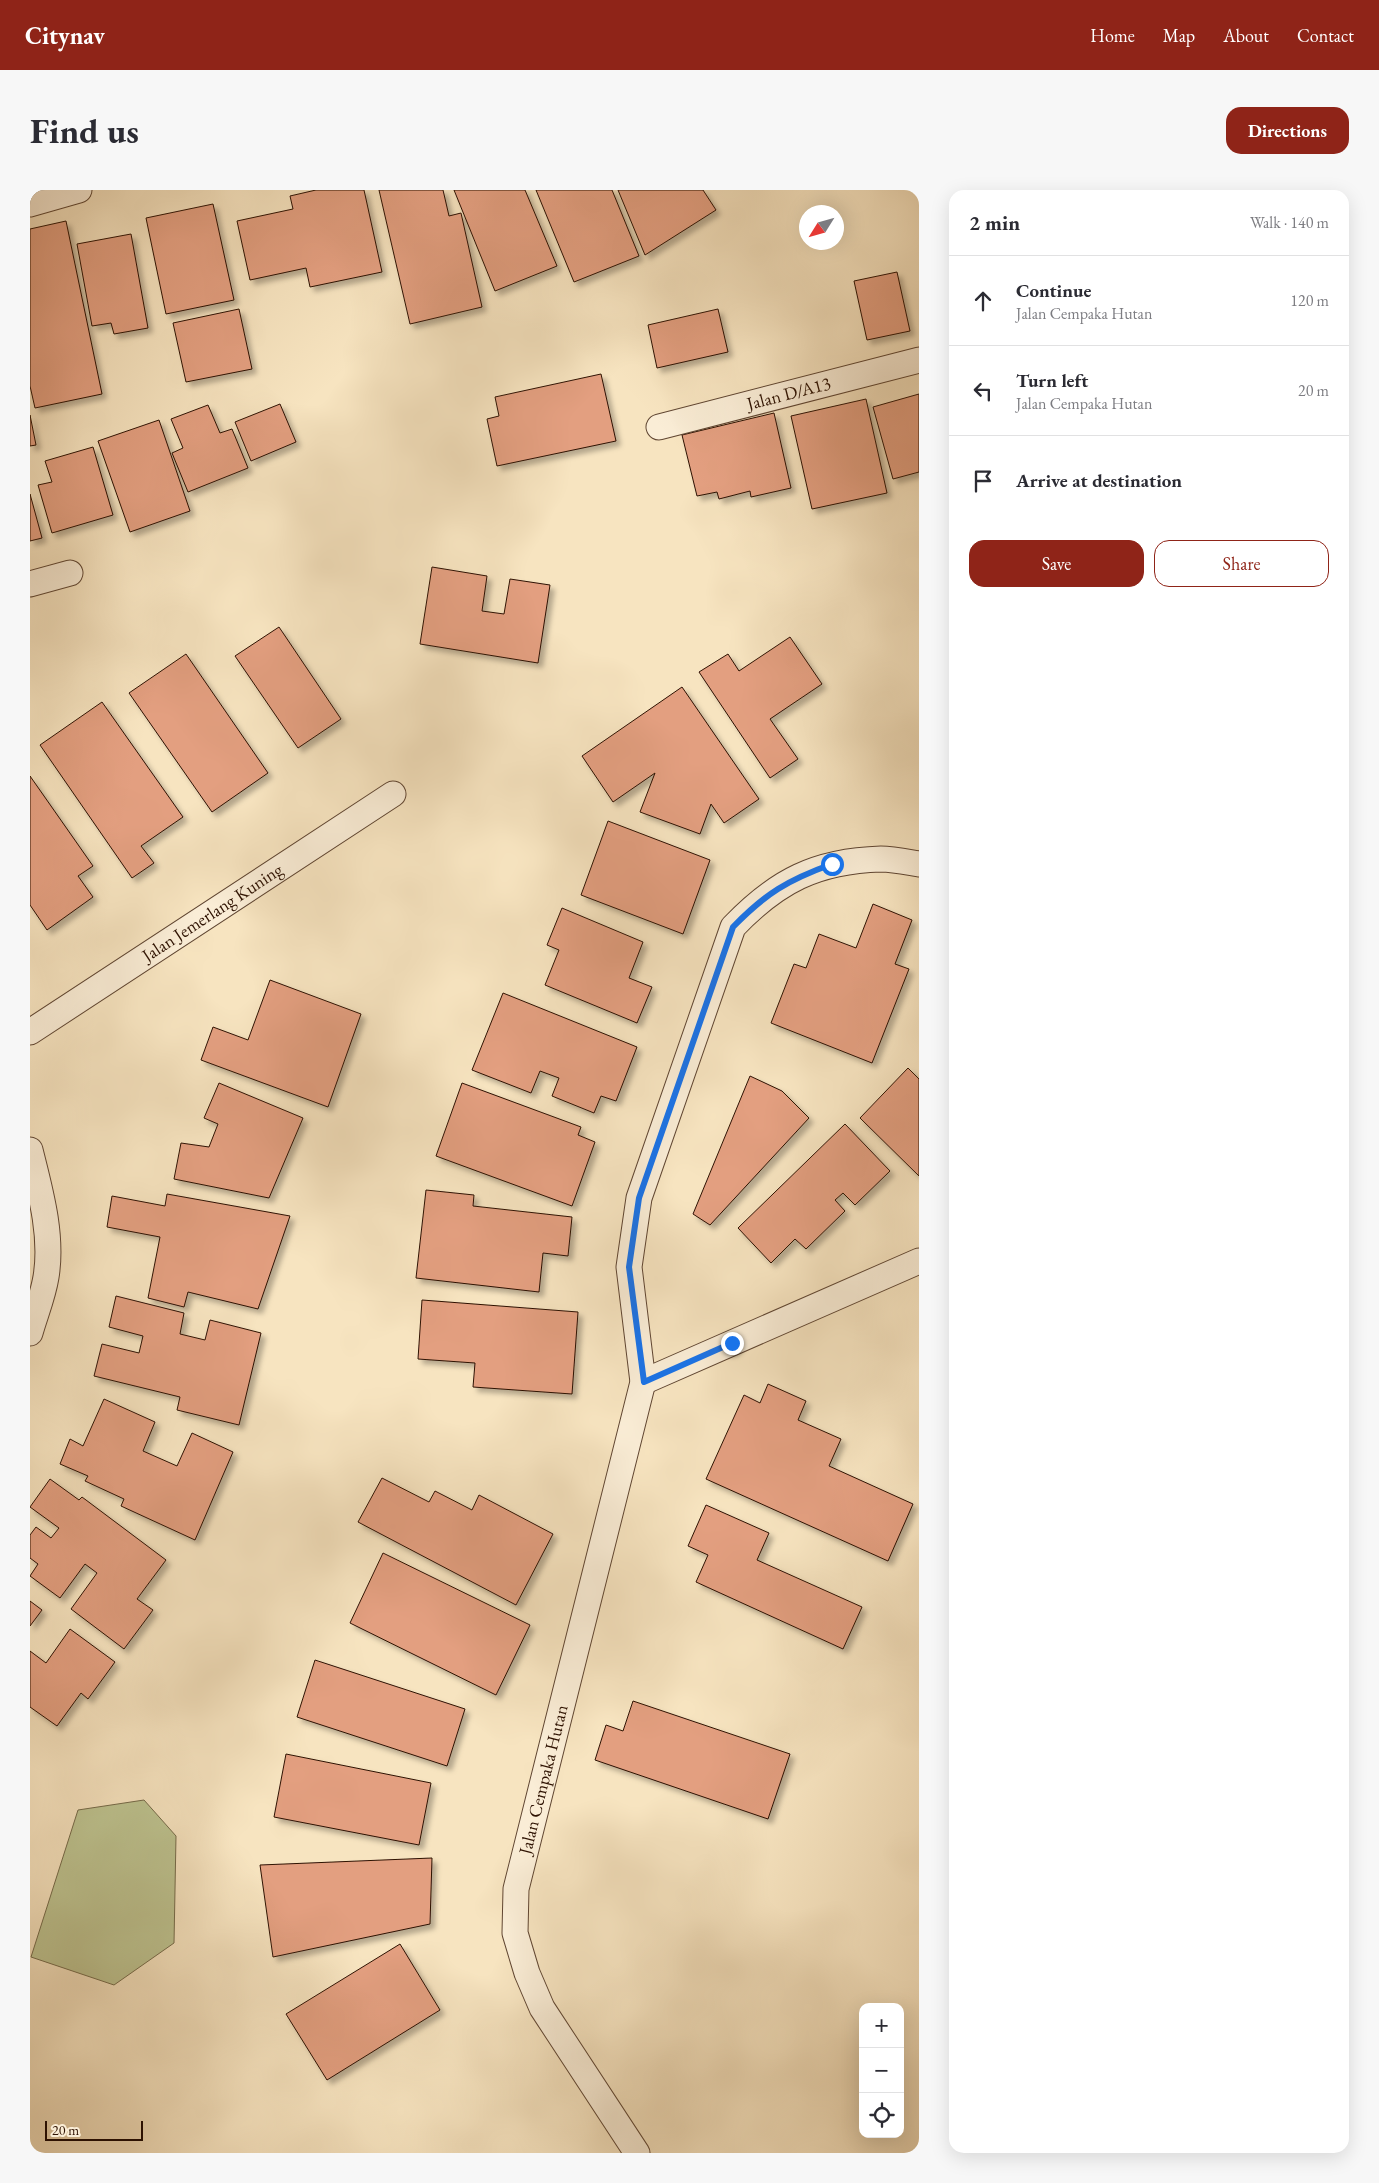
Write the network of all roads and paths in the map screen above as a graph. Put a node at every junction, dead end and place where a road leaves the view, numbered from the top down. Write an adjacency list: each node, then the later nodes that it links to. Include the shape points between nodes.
1 (79, 190): 2 (street)
2 (30, 204)
3 (919, 360): 4 (street, Jalan D/A13)
4 (659, 427)
5 (70, 573): 6 (street)
6 (30, 584)
7 (393, 794): 9 (street, Jalan Jemerlang Kuning)
8 (919, 864): 13 (street, Jalan Cempaka Hutan, via 882,859 832,864 796,877 756,903 733,927 639,1198 629,1267)
9 (30, 1032)
10 (30, 1150): 12 (street, via 42,1202 47,1249 46,1276)
11 (919, 1261): 13 (street)
12 (30, 1333)
13 (644, 1382): 14 (street, Jalan Cempaka Hutan, via 516,1889 515,1934 542,2008)
14 (637, 2153)

